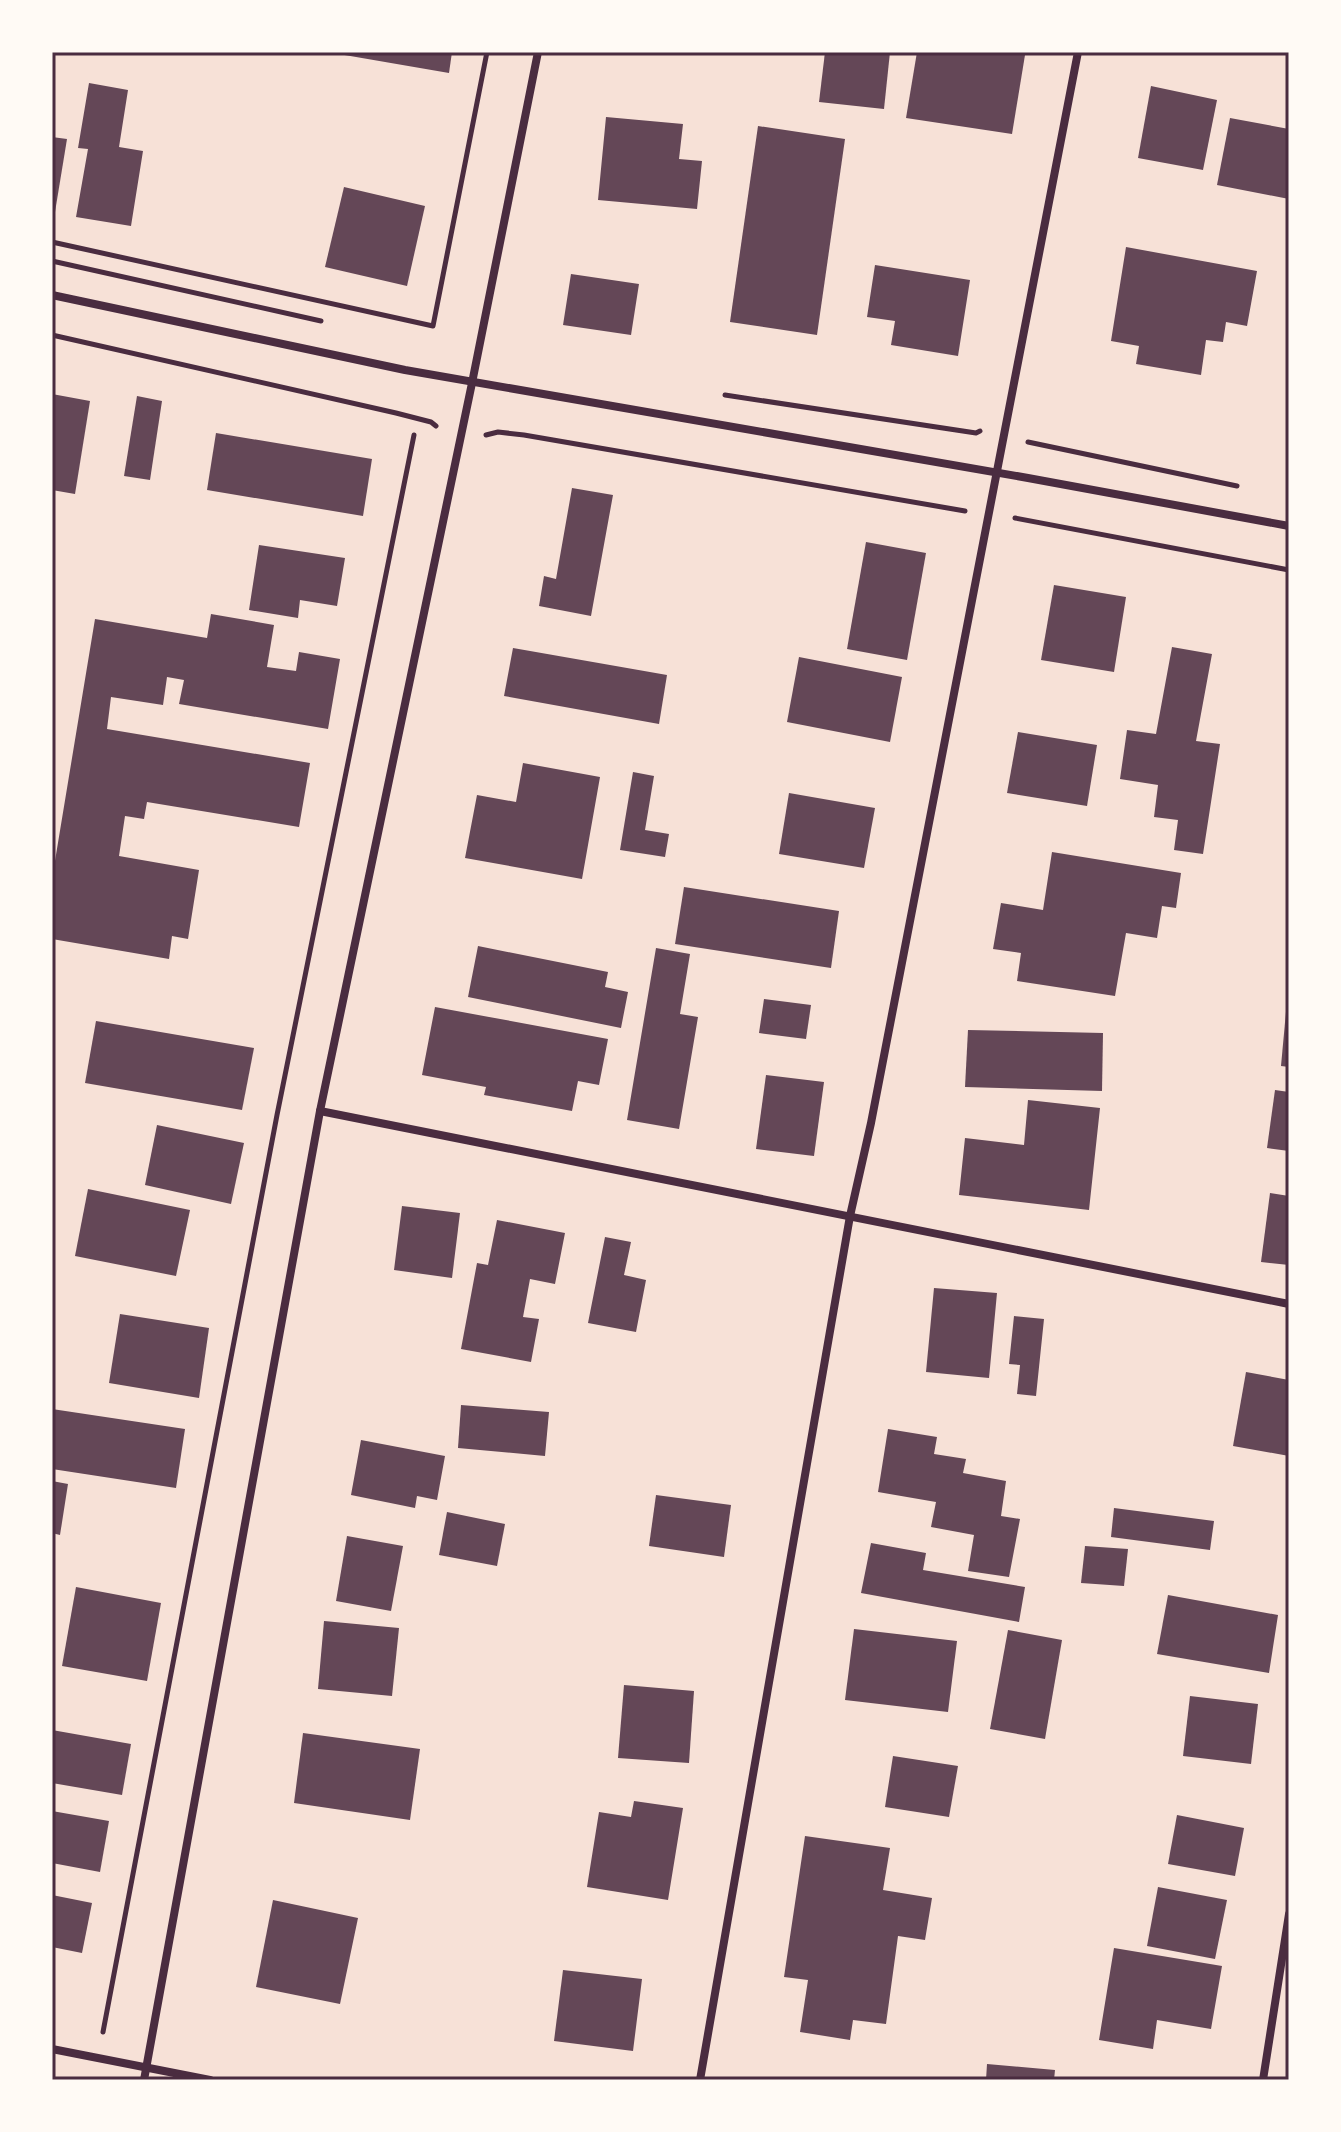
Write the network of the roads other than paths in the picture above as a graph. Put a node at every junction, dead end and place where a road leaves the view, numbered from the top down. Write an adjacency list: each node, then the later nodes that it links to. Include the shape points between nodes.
1 (538, 52): 4 (street)
2 (1078, 52): 5 (street)
3 (52, 295): 4 (street)
4 (472, 383): 5 (street); 7 (street)
5 (996, 473): 6 (street); 8 (street)
6 (1289, 526)
7 (320, 1111): 8 (street); 12 (street)
8 (850, 1216): 9 (street); 15 (street)
9 (1289, 1304)
10 (1289, 1914): 16 (street)
11 (52, 2049): 12 (street)
12 (147, 2068): 13 (street); 14 (street)
13 (144, 2080)
14 (210, 2080)
15 (700, 2080)
16 (1263, 2080)

